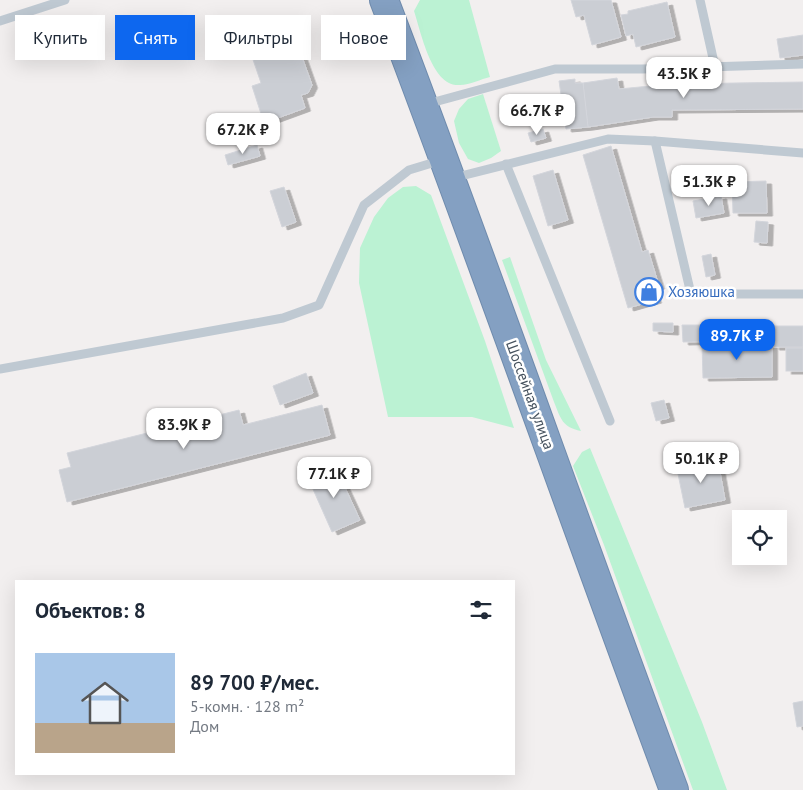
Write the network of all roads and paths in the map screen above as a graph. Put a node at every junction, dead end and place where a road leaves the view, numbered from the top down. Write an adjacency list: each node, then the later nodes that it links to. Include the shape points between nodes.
1 (65, 0): 4 (lane)
2 (384, 0): 7 (highway, Шоссейная улица)
3 (700, 0): 6 (lane)
4 (0, 21)
5 (803, 64): 6 (lane)
6 (715, 67): 7 (lane, via 555,69)
7 (424, 104): 11 (highway, Шоссейная улица)
8 (655, 140): 9 (lane); 10 (lane, via 608,138); 12 (lane, via 691,294)
9 (803, 153)
10 (506, 164): 11 (lane); 14 (lane)
11 (448, 169): 13 (lane, via 409,170 364,205 319,305 283,318); 15 (highway, Шоссейная улица)
12 (803, 294)
13 (0, 369)
14 (610, 421)
15 (674, 790)

